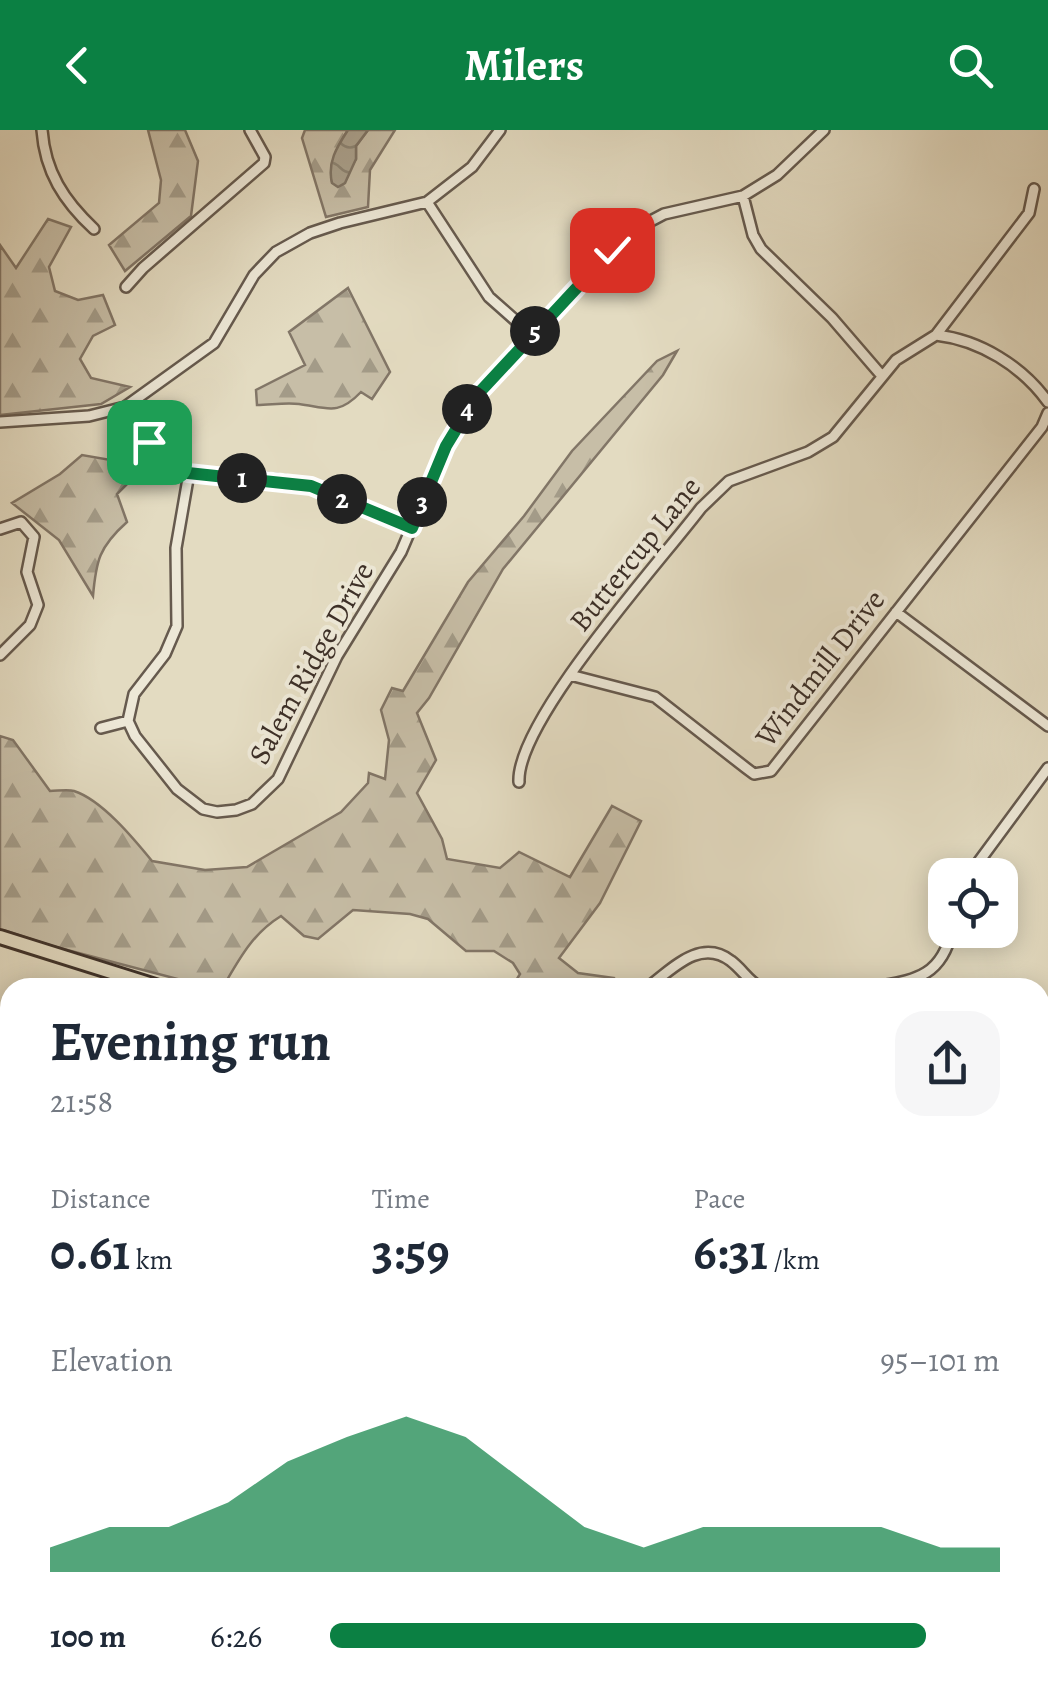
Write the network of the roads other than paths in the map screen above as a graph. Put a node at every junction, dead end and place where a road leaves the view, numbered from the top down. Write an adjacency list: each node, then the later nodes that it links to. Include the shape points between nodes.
1 (42, 130): 8 (street, via 56,184)
2 (250, 130): 9 (street, via 264,163)
3 (500, 130): 7 (street, via 472,167)
4 (824, 130): 6 (street, Salem Ridge Drive, via 786,168)
5 (1034, 188): 11 (street, Buttercup Lane, via 1030,213)
6 (743, 196): 10 (street, Salem Ridge Drive, via 664,214 628,233); 12 (street, via 761,248)
7 (426, 202): 10 (street, via 489,297); 14 (street, via 340,223 276,252 254,275 214,343)
8 (94, 229)
9 (126, 287)
10 (532, 335): 18 (street, Salem Ridge Drive, via 459,420)
11 (936, 335): 12 (street, Buttercup Lane); 13 (street, via 992,352)
12 (882, 376): 22 (street, Buttercup Lane, via 819,447 744,473 716,492)
13 (1048, 402)
14 (125, 407): 16 (street); 17 (street, via 149,442)
15 (1048, 413): 20 (street, Windmill Drive)
16 (0, 422)
17 (188, 473): 18 (street, via 311,486); 23 (street, via 176,548 177,626 165,654 140,682)
18 (412, 528): 23 (street, Salem Ridge Drive, via 337,656 287,764 252,804 218,812 188,800)
19 (0, 529): 21 (street, via 22,522 34,537 26,572 38,605 30,625)
20 (896, 612): 22 (street, Windmill Drive, via 763,774 746,768 656,697); 24 (street)
21 (0, 655)
22 (570, 675): 27 (street, Buttercup Lane, via 518,767)
23 (128, 721): 25 (street)
24 (1048, 726)
25 (102, 728)
26 (1048, 768): 28 (street)
27 (518, 782)
28 (982, 858)
29 (0, 937): 31 (main road)
30 (944, 948): 34 (street)
31 (130, 978)
32 (660, 978): 33 (street, via 678,962 717,952)
33 (750, 978)
34 (920, 978)

